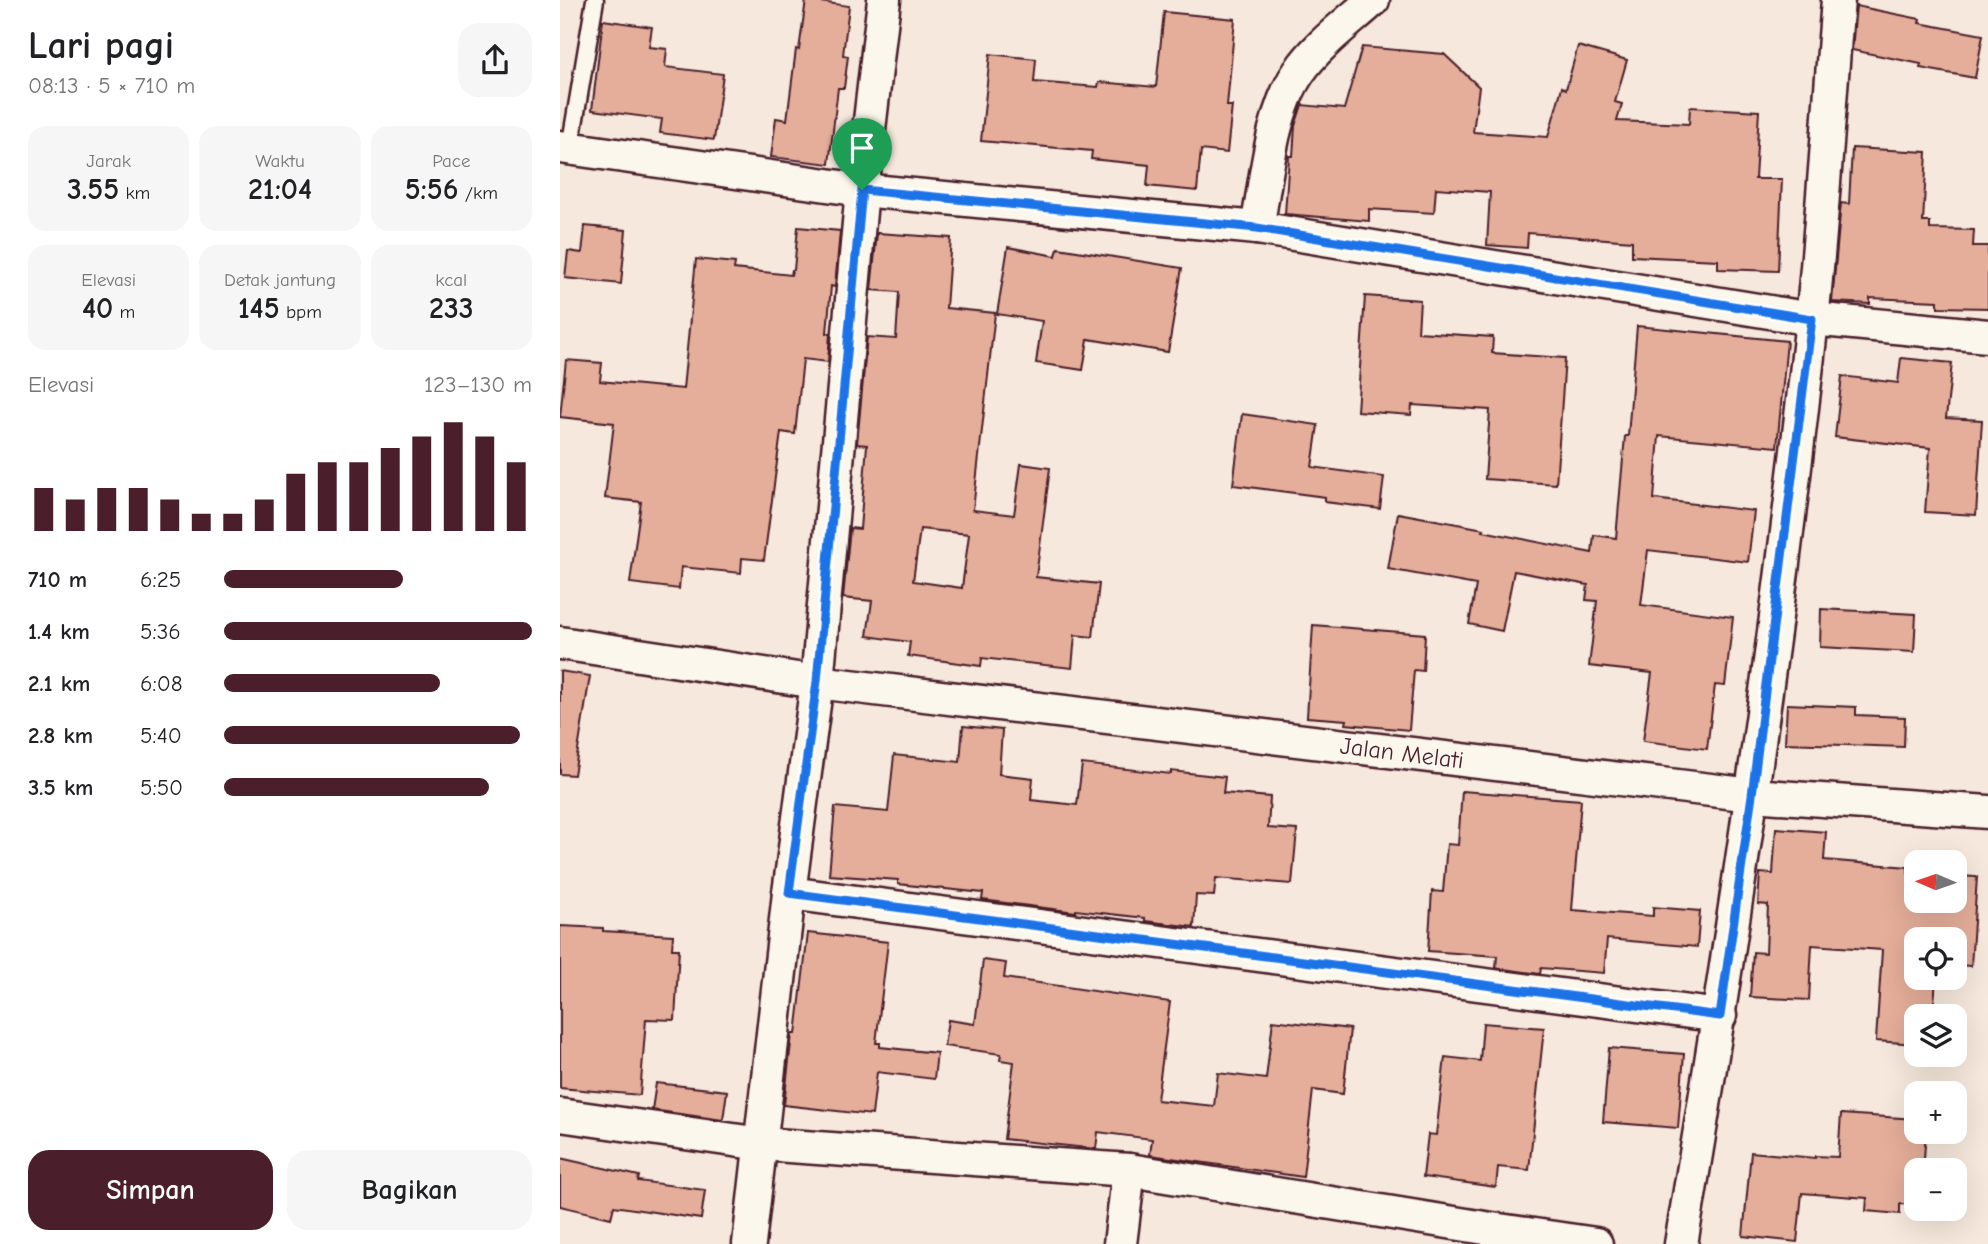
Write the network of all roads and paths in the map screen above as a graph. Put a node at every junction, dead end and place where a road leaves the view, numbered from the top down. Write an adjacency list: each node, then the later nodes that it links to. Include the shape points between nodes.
1 (595, 0): 5 (lane)
2 (884, 0): 6 (street)
3 (1373, 0): 7 (street, via 1318,50 1291,84 1278,118)
4 (1838, 0): 8 (street)
5 (565, 147): 6 (street)
6 (862, 190): 7 (street); 11 (street)
7 (1257, 228): 8 (street)
8 (1812, 319): 9 (street); 12 (street)
9 (1988, 336)
10 (560, 643): 11 (street, Jalan Melati)
11 (817, 681): 12 (street, Jalan Melati); 14 (street)
12 (1752, 795): 13 (street, Jalan Melati); 15 (street)
13 (1988, 812)
14 (789, 893): 15 (street); 17 (street)
15 (1720, 1016): 23 (street)
16 (560, 1115): 17 (street)
17 (761, 1144): 18 (street); 20 (street)
18 (1129, 1170): 19 (street); 21 (street)
19 (1484, 1236): 22 (street)
20 (749, 1244)
21 (1120, 1244)
22 (1596, 1244)
23 (1681, 1244)

